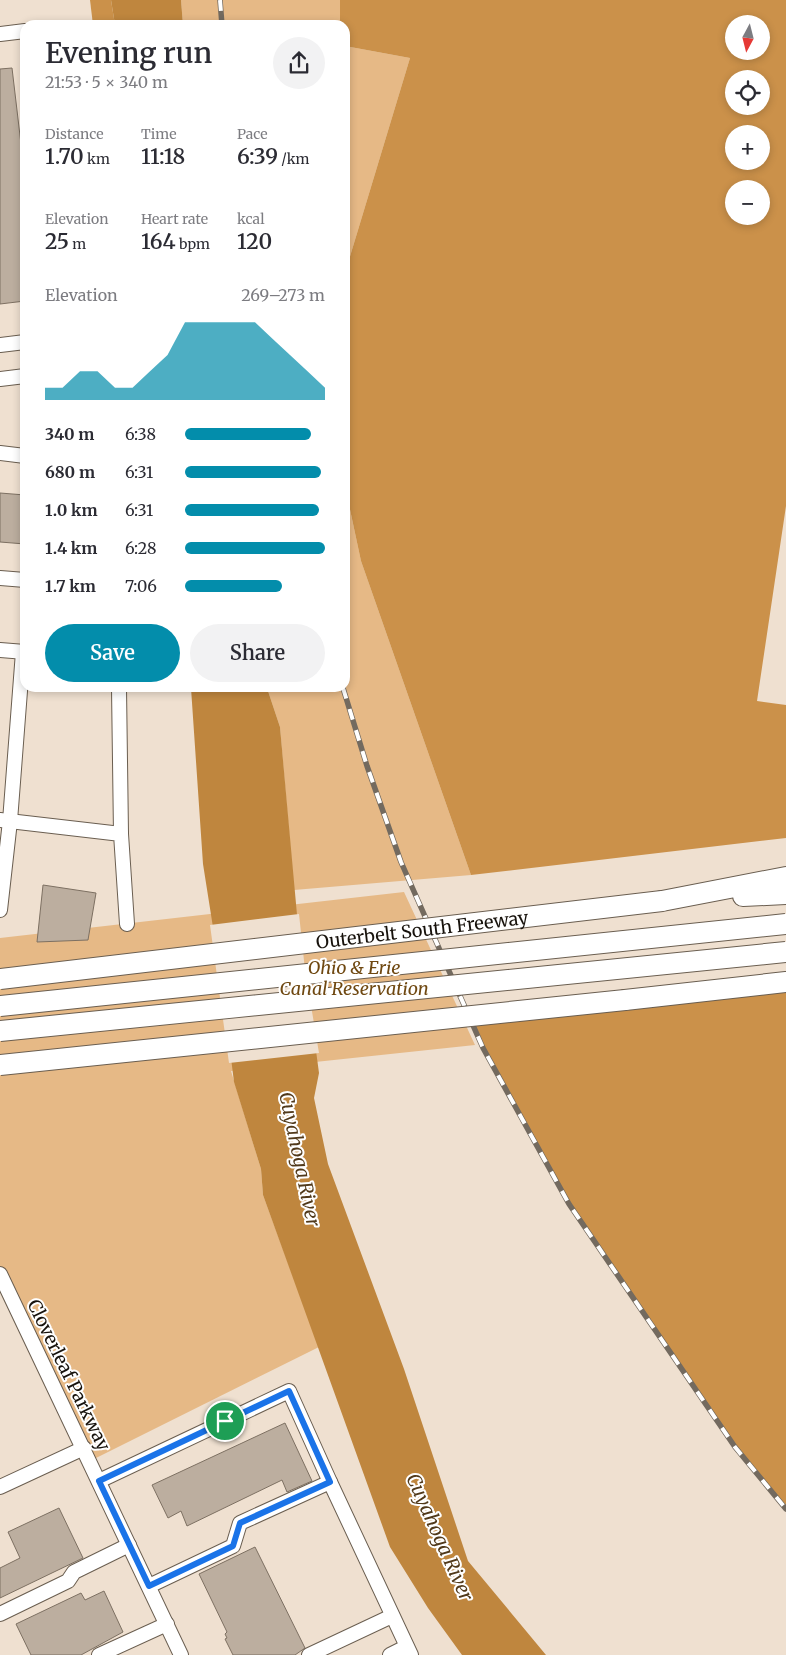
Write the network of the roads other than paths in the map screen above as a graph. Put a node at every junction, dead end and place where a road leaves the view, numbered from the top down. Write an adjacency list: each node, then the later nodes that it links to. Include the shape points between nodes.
1 (20, 32): 2 (street)
2 (0, 34)
3 (20, 343): 4 (street)
4 (0, 345)
5 (20, 376): 6 (street)
6 (0, 378)
7 (0, 453): 8 (street)
8 (20, 455)
9 (0, 578): 10 (street)
10 (20, 580)
11 (0, 650): 12 (street)
12 (20, 652)
13 (20, 688): 15 (street)
14 (119, 692): 16 (street)
15 (5, 821): 16 (street); 20 (street)
16 (122, 834): 21 (street)
17 (786, 878): 19 (highway)
18 (786, 894): 19 (highway, Outerbelt South Freeway)
19 (662, 901): 24 (highway, Outerbelt South Freeway, bridge)
20 (0, 910)
21 (127, 924)
22 (786, 924): 26 (highway, bridge)
23 (786, 952): 27 (highway, bridge)
24 (0, 979)
25 (786, 982): 28 (highway, bridge)
26 (0, 1006)
27 (0, 1031)
28 (0, 1065)
29 (0, 1274): 30 (street, Cloverleaf Parkway)
30 (84, 1448): 31 (street, Cloverleaf Parkway); 33 (street)
31 (99, 1481): 32 (street, via 289,1391); 34 (street, Cloverleaf Parkway)
32 (330, 1482): 35 (street, via 240,1523 233,1546); 37 (street)
33 (0, 1487)
34 (129, 1545): 35 (street, Cloverleaf Parkway); 36 (street, via 74,1572 68,1581)
35 (149, 1586): 38 (street, Cloverleaf Parkway)
36 (0, 1614)
37 (392, 1616): 39 (street); 42 (street)
38 (167, 1624): 40 (street); 41 (street, Cloverleaf Parkway)
39 (408, 1651): 43 (street)
40 (100, 1655)
41 (181, 1655)
42 (309, 1655)
43 (390, 1655)

